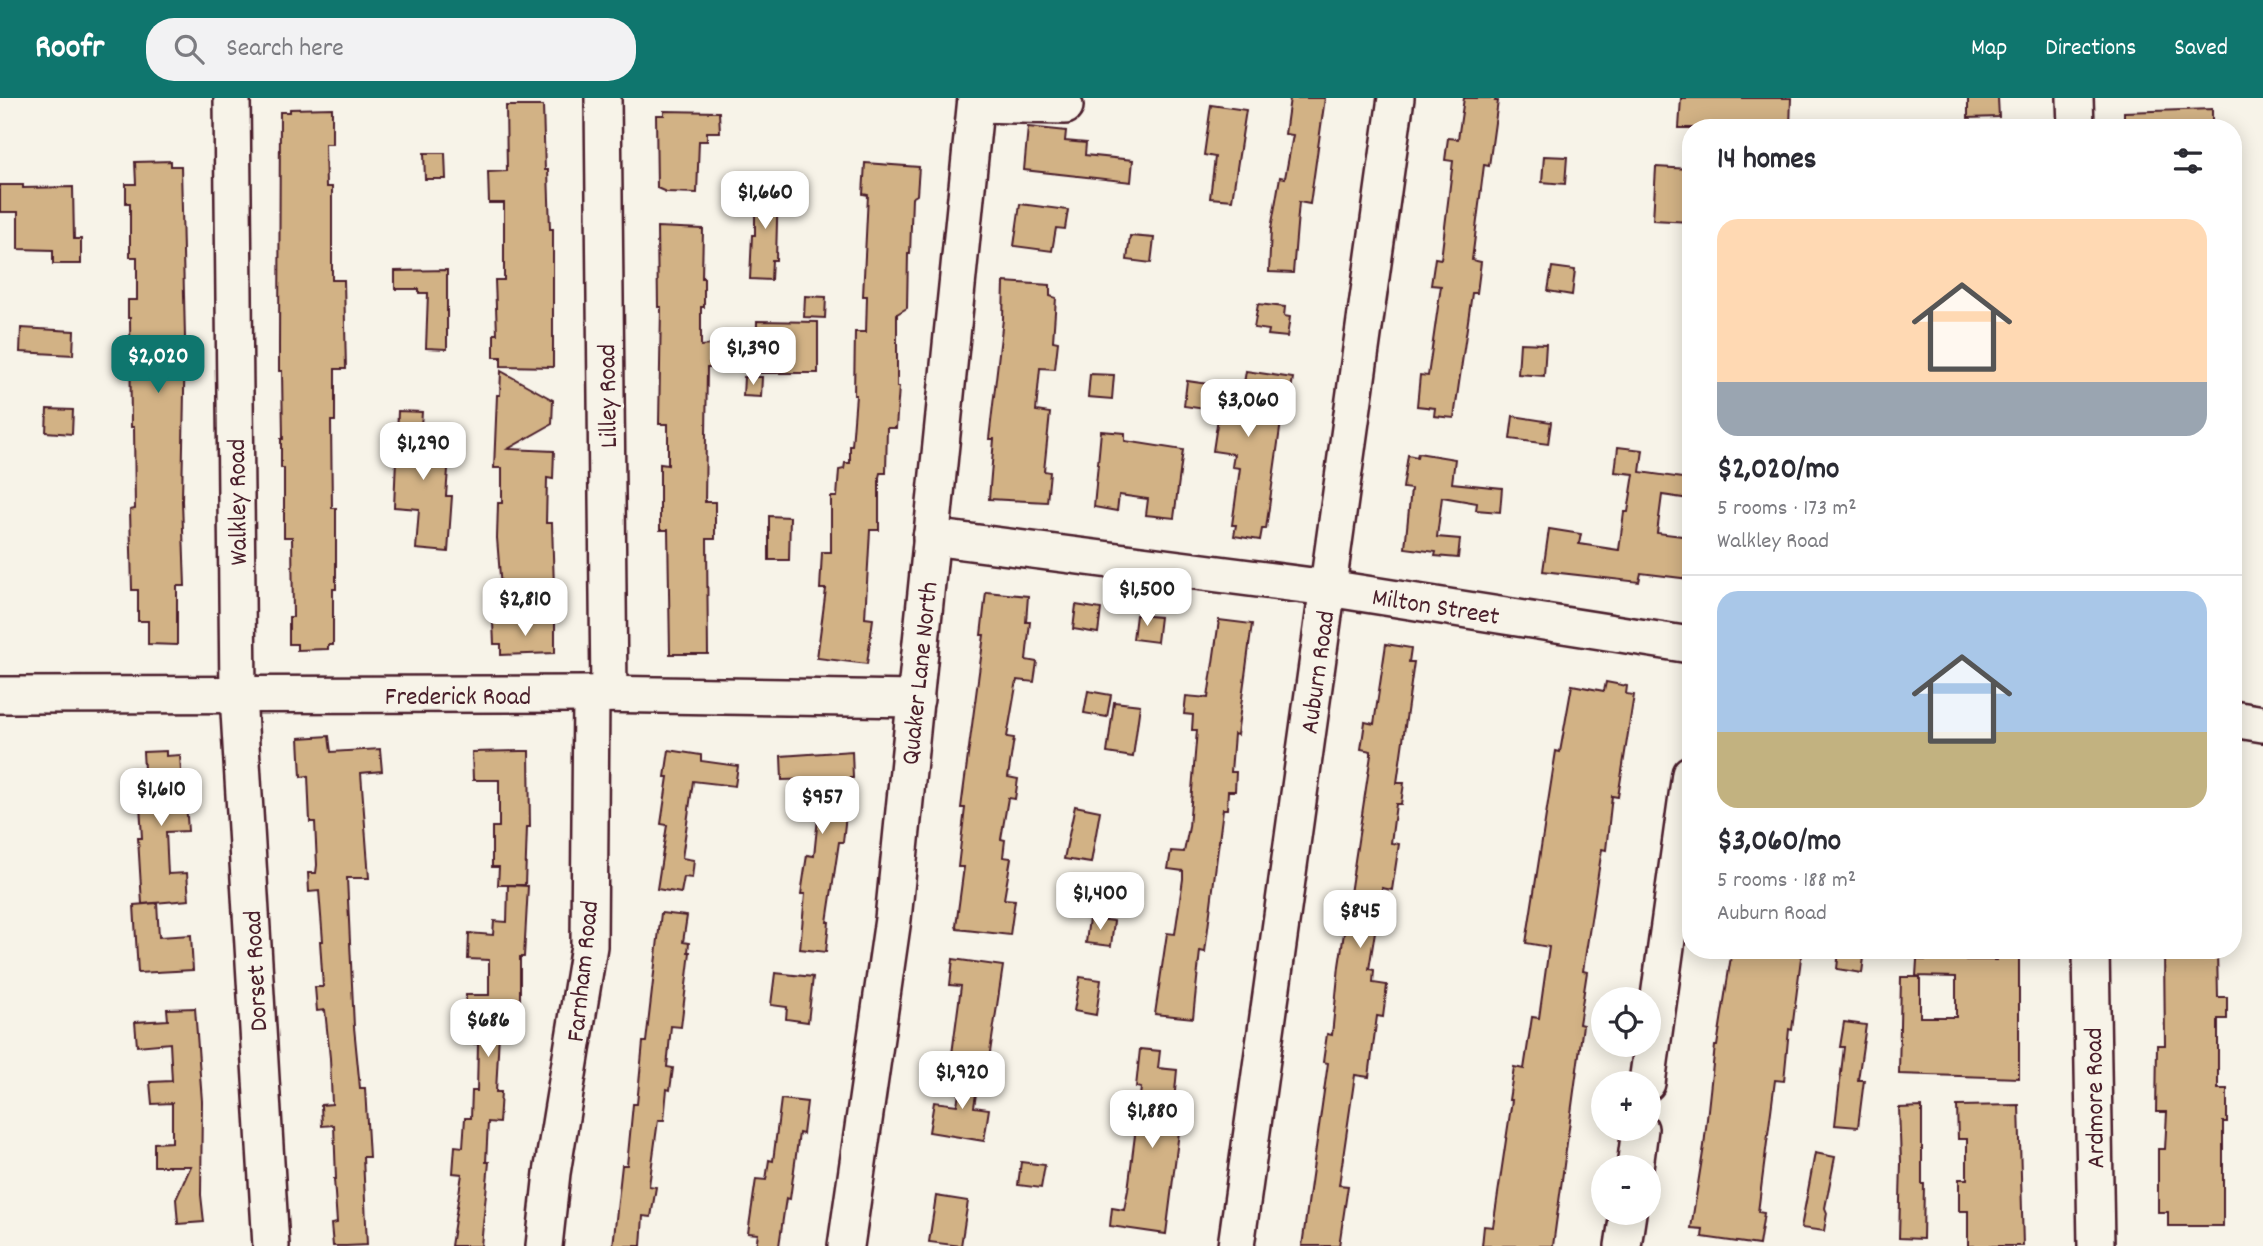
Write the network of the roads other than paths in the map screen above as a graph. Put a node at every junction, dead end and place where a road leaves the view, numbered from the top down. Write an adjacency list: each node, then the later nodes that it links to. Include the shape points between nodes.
1 (232, 98): 13 (street, Walkley Road)
2 (603, 98): 11 (street, Lilley Road)
3 (1396, 98): 9 (street, Auburn Road)
4 (2075, 98): 7 (street)
5 (976, 101): 6 (street); 8 (street, Quaker Lane North)
6 (1065, 106)
7 (2076, 119)
8 (931, 537): 9 (street, Milton Street); 14 (street, Quaker Lane North)
9 (1328, 588): 10 (street, Milton Street); 24 (street, Auburn Road)
10 (1682, 644)
11 (600, 694): 13 (street, Frederick Road); 14 (street, Frederick Road); 22 (street, Farnham Road, via 589,946)
12 (0, 695): 13 (street, Frederick Road)
13 (238, 695): 21 (street, Dorset Road)
14 (916, 699): 23 (street, Quaker Lane North, via 893,919)
15 (2242, 720): 16 (street)
16 (2263, 724)
17 (1682, 831): 19 (street)
18 (2091, 959): 26 (street, Ardmore Road)
19 (1649, 1071)
20 (1626, 1225): 25 (street)
21 (271, 1246)
22 (544, 1246)
23 (846, 1246)
24 (1236, 1246)
25 (1623, 1246)
26 (2096, 1246)

